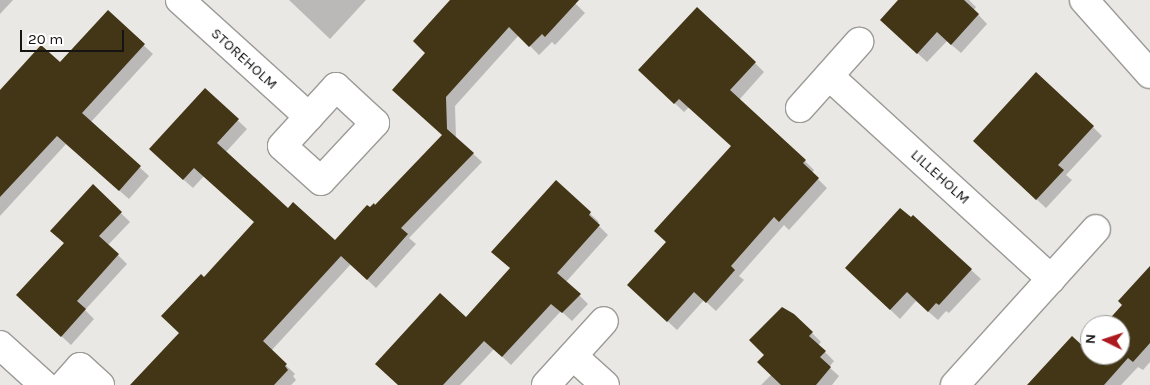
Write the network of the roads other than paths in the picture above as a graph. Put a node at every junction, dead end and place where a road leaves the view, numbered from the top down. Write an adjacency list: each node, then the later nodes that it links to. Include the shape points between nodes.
1 (180, 0): 7 (street, STOREHOLM)
2 (1084, 0): 4 (street)
3 (859, 42): 5 (street)
4 (1150, 74)
5 (829, 76): 6 (street); 9 (street, LILLEHOLM)
6 (800, 108)
7 (309, 117)
8 (1096, 230): 9 (street)
9 (1051, 279): 18 (street)
10 (604, 321): 12 (street)
11 (0, 345): 13 (street)
12 (573, 356): 16 (street); 17 (street)
13 (44, 385)
14 (64, 385): 15 (street, via 80,367)
15 (100, 385)
16 (546, 385)
17 (605, 385)
18 (955, 385)

